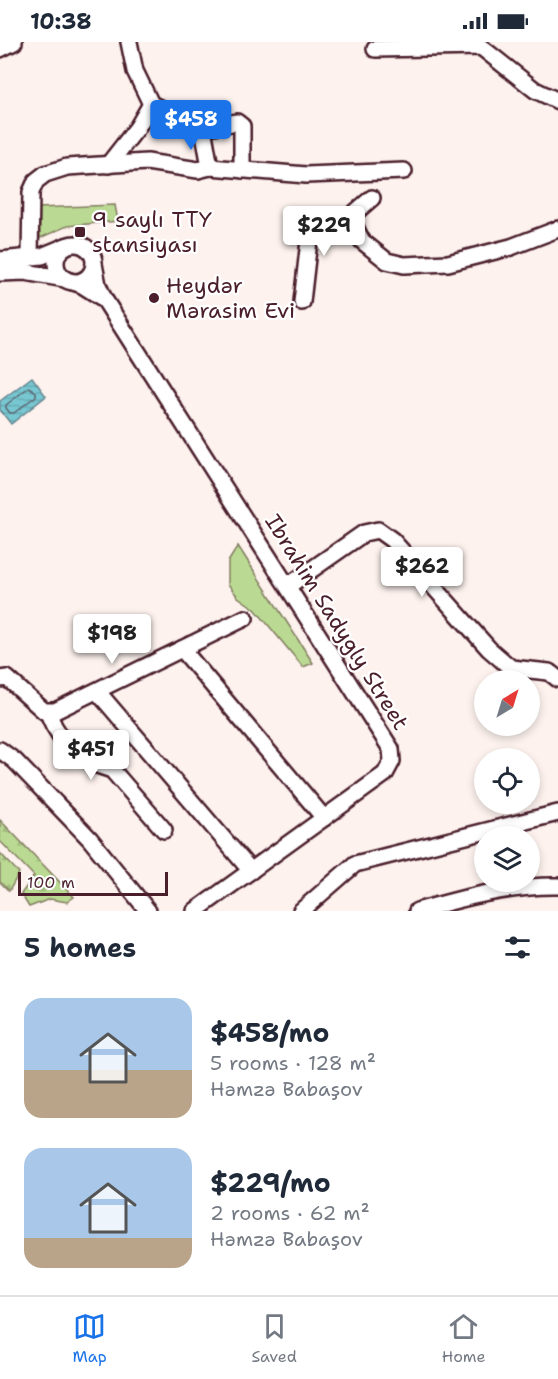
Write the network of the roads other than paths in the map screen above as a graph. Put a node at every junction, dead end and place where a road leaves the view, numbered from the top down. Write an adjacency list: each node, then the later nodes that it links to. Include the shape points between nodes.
1 (14, 42): 4 (street)
2 (129, 42): 7 (street, via 135,71)
3 (482, 44): 5 (street); 6 (street, via 535,90)
4 (0, 49)
5 (375, 49)
6 (558, 101)
7 (151, 104): 8 (street); 9 (street)
8 (203, 128): 10 (street); 11 (street, via 237,122 242,126)
9 (108, 165): 10 (street, via 147,162 198,170); 17 (street, via 67,168 36,181 31,192)
10 (210, 167): 11 (street)
11 (242, 170): 12 (street, via 306,175)
12 (404, 171)
13 (372, 198): 14 (street)
14 (351, 217): 15 (street, via 362,241 387,261 404,265 448,263 511,247); 23 (street, via 317,217 311,223)
15 (558, 228)
16 (66, 246): 17 (street); 19 (street, via 85,247); 21 (street, via 56,262 58,272)
17 (30, 258): 18 (street)
18 (0, 260)
19 (94, 264): 21 (street, via 92,273 84,280); 22 (street)
20 (0, 273): 21 (street, via 49,274)
21 (68, 280): 22 (street)
22 (104, 299): 24 (street, Ibrahim Sadygly Street)
23 (302, 302)
24 (288, 586): 28 (street, via 364,533 378,530 392,540 489,649 512,668 549,672); 33 (street, Ibrahim Sadygly Street, via 391,749 392,761 385,774)
25 (245, 618): 26 (street)
26 (182, 649): 29 (street); 33 (street)
27 (0, 679): 30 (street, via 7,678)
28 (558, 679)
29 (97, 691): 30 (street); 35 (street)
30 (48, 713): 34 (street, via 61,737 94,764 112,770)
31 (0, 750): 37 (street, via 90,839)
32 (558, 813): 39 (street, via 355,864)
33 (324, 818): 35 (street, Ibrahim Sadygly Street)
34 (164, 830)
35 (251, 871): 38 (street, Ibrahim Sadygly Street)
36 (558, 886): 40 (street, via 506,890)
37 (148, 911)
38 (195, 911)
39 (301, 911)
40 (417, 911)

